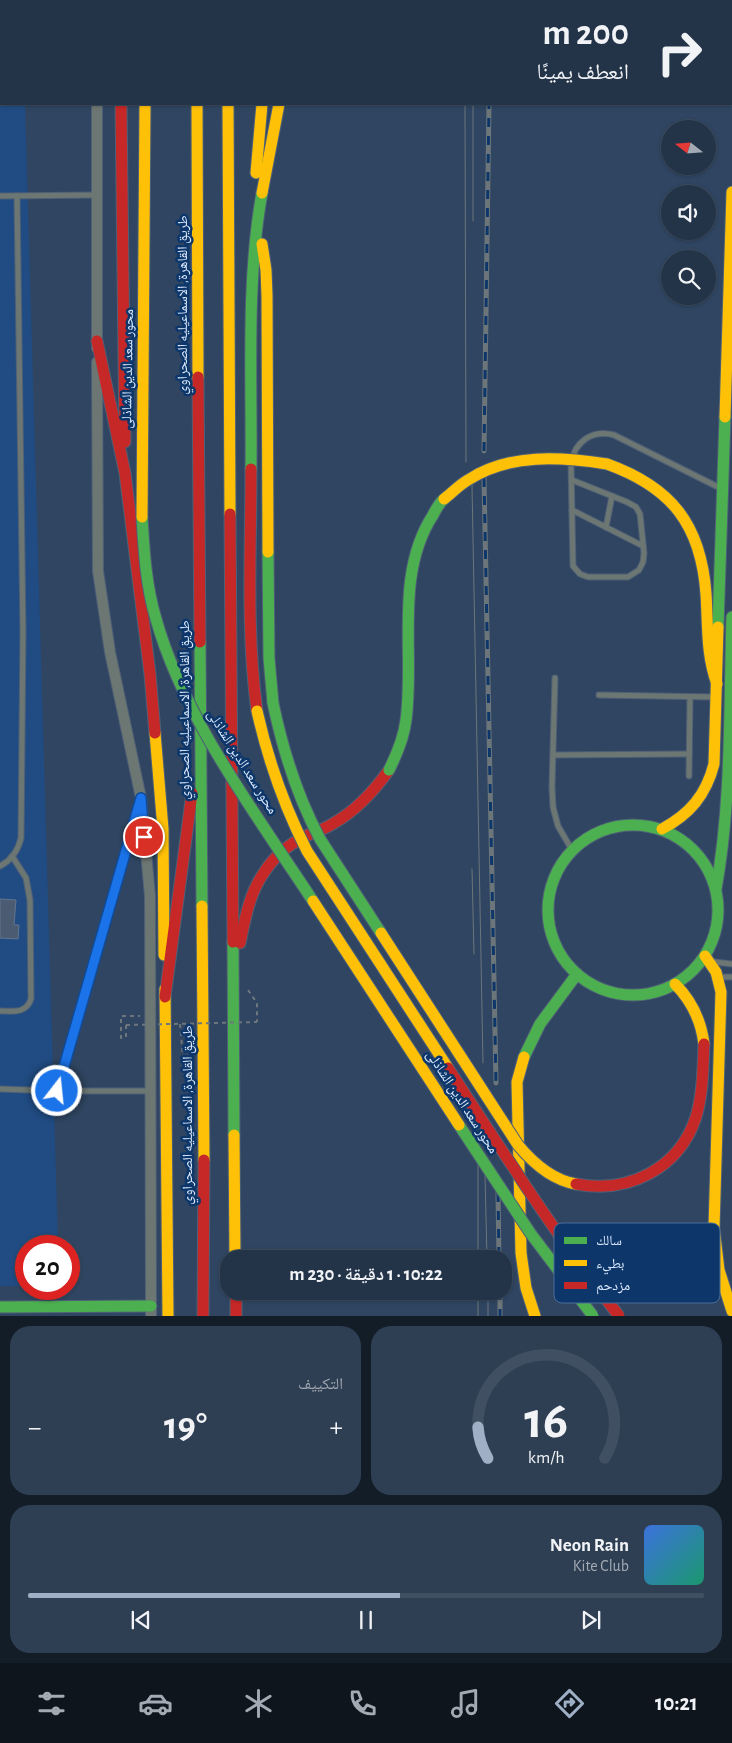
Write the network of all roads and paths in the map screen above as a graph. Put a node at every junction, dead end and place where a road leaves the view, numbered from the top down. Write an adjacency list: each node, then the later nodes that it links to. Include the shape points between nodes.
1 (97, 105): 9 (street)
2 (121, 105): 17 (main road)
3 (145, 105): 60 (main road, محور سعد الدين الشاذلى, bridge, via 142,509 151,602 165,644 213,748)
4 (197, 105): 31 (main road, طريق القاهرة, الاسماعيليه الصحراوي)
5 (228, 105): 43 (main road)
6 (262, 105): 12 (main road, via 256,175)
7 (279, 105): 12 (main road)
8 (732, 192): 13 (main road)
9 (98, 195): 11 (lane); 14 (street)
10 (0, 196): 11 (lane)
11 (17, 196): 38 (lane, via 23,632 21,838)
12 (258, 217): 47 (main road, bridge, via 267,296 269,658 273,702 290,773 320,839 514,1140 543,1170 559,1179 598,1188 644,1178 664,1165 692,1128 700,1094 704,1044 698,1015); 58 (main road, محور سعد الدين الشاذلى, bridge, via 252,299 250,602 251,659 265,747 281,797 307,851)
13 (730, 339): 15 (main road)
14 (97, 341): 17 (main road); 35 (street, via 98,571 110,652)
15 (728, 425): 16 (main road)
16 (728, 462): 19 (main road)
17 (125, 473): 48 (main road, via 150,674 163,829)
18 (572, 480): 19 (lane, via 572,457 578,445 594,434 607,433); 20 (lane); 21 (lane)
19 (723, 489): 27 (main road)
20 (612, 496): 22 (lane); 23 (lane, via 638,510)
21 (572, 510): 22 (lane); 23 (lane, via 573,566 584,576 632,576 643,562)
22 (606, 527): 23 (lane)
23 (643, 546)
24 (732, 616): 26 (main road)
25 (555, 678): 33 (lane)
26 (731, 681): 27 (main road); 40 (main road, via 725,830)
27 (717, 684): 30 (main road); 43 (main road, bridge, via 707,646 706,594 699,551 689,526 674,504 655,486 633,472 608,464 538,459 499,465 463,482 435,510 422,533 412,565 406,720 400,746 389,770 352,812 292,844 264,871 250,900)
28 (598, 696): 29 (lane)
29 (690, 697): 30 (lane); 32 (lane)
30 (717, 697): 36 (main road, via 714,764 708,785 690,812)
31 (200, 740): 48 (main road); 70 (main road, طريق القاهرة, الاسماعيليه الصحراوي, via 204,1125)
32 (689, 754): 33 (lane); 34 (lane)
33 (553, 755): 37 (lane, via 555,817)
34 (689, 776)
35 (141, 798): 51 (street, via 150,896); 55 (lane)
36 (662, 829): 37 (main road, via 638,824 614,826 591,835); 40 (main road, via 693,848 707,867)
37 (572, 850): 44 (main road, via 553,881 548,917 559,952)
38 (12, 856): 39 (lane); 50 (lane, via 26,878 30,900 31,999 21,1011)
39 (0, 866)
40 (716, 890): 41 (main road, via 717,926)
41 (707, 959): 42 (lane); 45 (main road); 47 (main road)
42 (732, 964)
43 (234, 972): 59 (main road)
44 (577, 974): 47 (main road, via 605,990 629,995 653,993); 72 (main road, via 531,1037 517,1082 521,1253 526,1288)
45 (718, 977): 46 (lane); 57 (main road, via 721,999)
46 (732, 978)
47 (675, 984)
48 (165, 997): 69 (main road)
49 (257, 1002): 52 (path, bridge, via 257,1022)
50 (0, 1012)
51 (150, 1016): 52 (path, bridge, via 121,1016 121,1038 126,1037 126,1025); 56 (street)
52 (180, 1024): 53 (path)
53 (184, 1070)
54 (0, 1089): 55 (lane)
55 (57, 1091): 56 (lane)
56 (150, 1092): 67 (street)
57 (713, 1223)
58 (554, 1229)
59 (236, 1250)
60 (554, 1265)
61 (720, 1274): 68 (main road)
62 (236, 1300): 71 (main road)
63 (583, 1303): 73 (main road, محور سعد الدين الشاذلى, bridge)
64 (609, 1303): 74 (main road, محور سعد الدين الشاذلى, bridge)
65 (0, 1307): 66 (main road)
66 (59, 1311): 67 (main road)
67 (151, 1311)
68 (732, 1311)
69 (168, 1316)
70 (202, 1316)
71 (236, 1316)
72 (535, 1316)
73 (593, 1316)
74 (619, 1316)

